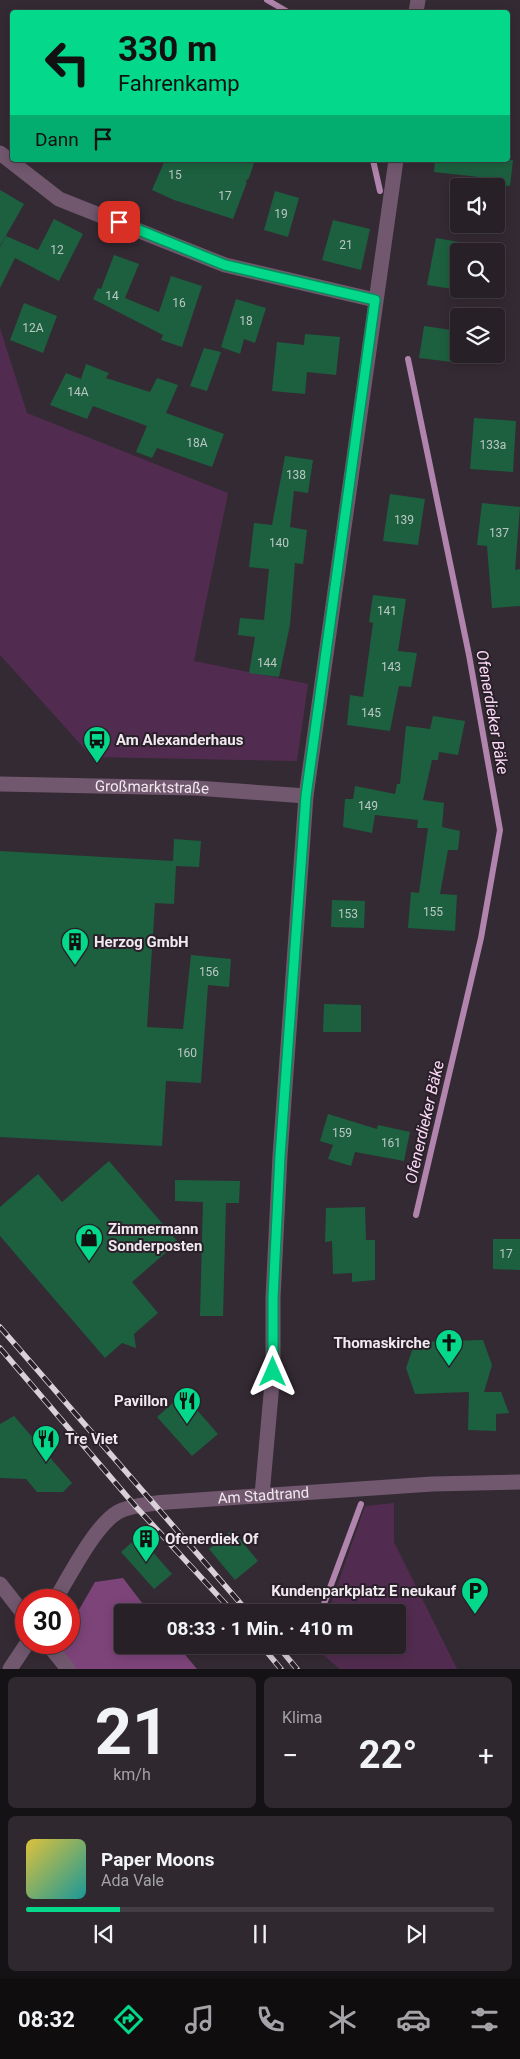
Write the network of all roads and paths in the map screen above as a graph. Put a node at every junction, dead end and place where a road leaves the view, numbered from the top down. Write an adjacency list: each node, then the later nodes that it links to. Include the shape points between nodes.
1 (0, 153): 2 (street)
2 (10, 161)
3 (12, 162): 5 (street, via 59,199 225,265)
4 (396, 162): 5 (street)
5 (375, 300): 7 (street)
6 (0, 784): 7 (street, Großmarktstraße, via 187,788)
7 (306, 796): 9 (street, via 280,1156 273,1372)
8 (520, 1482): 9 (street, Am Stadtrand)
9 (262, 1495): 11 (street, Am Stadtrand, via 154,1504 118,1512 92,1538)
10 (0, 1584): 12 (street)
11 (62, 1589)
12 (15, 1604)
13 (20, 1654): 15 (street)
14 (56, 1654): 16 (street)
15 (10, 1669)
16 (68, 1669)

